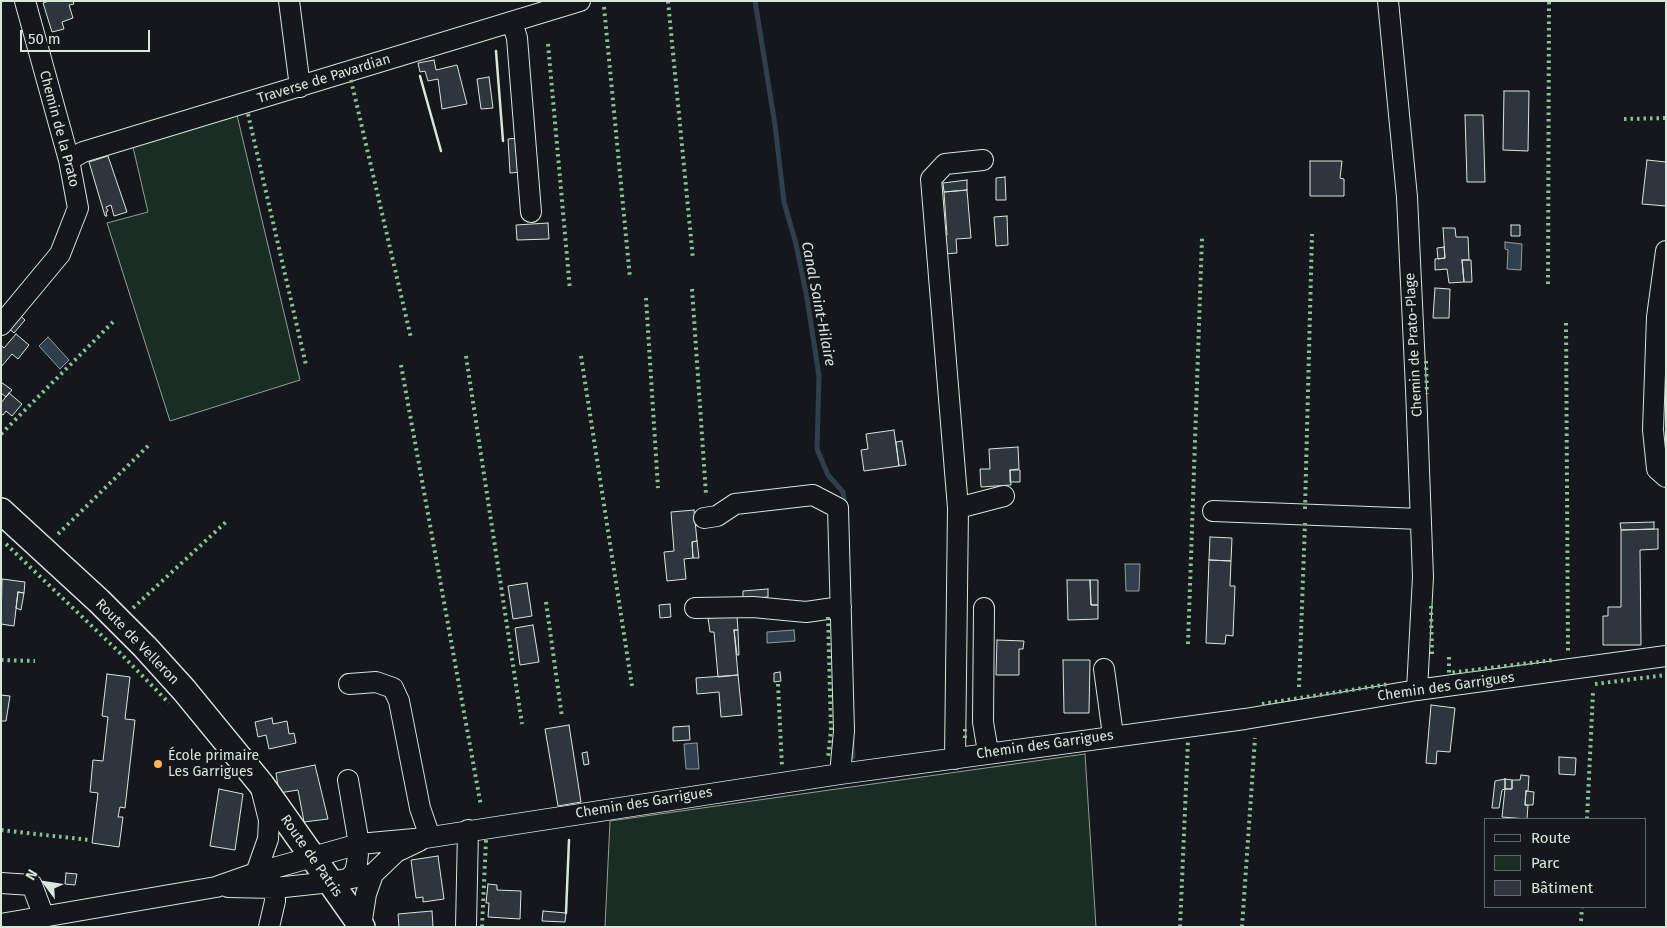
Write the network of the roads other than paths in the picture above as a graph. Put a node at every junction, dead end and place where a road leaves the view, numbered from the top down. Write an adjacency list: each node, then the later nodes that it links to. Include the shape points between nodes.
1 (25, 1): 7 (street, Chemin de la Prato)
2 (289, 1): 6 (street)
3 (580, 1): 5 (street, Traverse de Pavardian)
4 (1388, 1): 18 (street, Chemin de Prato-Plage, via 1407,198)
5 (512, 22): 6 (street, Traverse de Pavardian); 9 (street, via 517,38)
6 (300, 86): 7 (street, Traverse de Pavardian, via 83,152)
7 (69, 160): 11 (street, Chemin de la Prato, via 78,208 60,254)
8 (983, 160): 14 (street, via 945,164 931,179)
9 (531, 212)
10 (1666, 251): 12 (street, via 1657,317 1653,430 1657,469)
11 (1, 325)
12 (1666, 477)
13 (1004, 496): 14 (street)
14 (958, 508): 28 (street)
15 (1, 511): 31 (main road, Route de Velleron, via 145,647)
16 (1213, 511): 18 (street)
17 (704, 518): 19 (street, via 717,516 735,504 813,495 838,508)
18 (1421, 519): 25 (street, Chemin de Prato-Plage, via 1423,577)
19 (840, 607): 20 (street, via 806,612 753,606); 29 (street, via 844,731)
20 (695, 608)
21 (984, 608): 27 (street, via 983,722)
22 (1666, 656): 25 (street, Chemin des Garrigues)
23 (1104, 669): 26 (street)
24 (349, 684): 33 (street, via 376,682 392,688 396,694)
25 (1417, 690): 26 (street, Chemin des Garrigues, via 1245,719)
26 (1113, 736): 27 (street, Chemin des Garrigues)
27 (988, 752): 28 (street, Chemin des Garrigues)
28 (955, 759): 29 (street, Chemin des Garrigues)
29 (840, 774): 32 (street, Chemin des Garrigues)
30 (348, 780): 34 (street)
31 (261, 784): 35 (main road, Route de Patris); 36 (street, via 269,820)
32 (468, 830): 33 (street, Chemin des Garrigues); 46 (street)
33 (427, 837): 34 (street, Chemin des Garrigues); 37 (street, Chemin des Garrigues, via 396,852)
34 (359, 844): 35 (street, Chemin des Garrigues); 38 (street, via 355,872)
35 (313, 857): 36 (street, Chemin des Garrigues); 38 (main road, Route de Patris)
36 (260, 872): 40 (street, Chemin des Garrigues); 41 (street)
37 (373, 874): 38 (street, Chemin des Garrigues); 44 (street, Chemin des Garrigues, via 366,894)
38 (340, 880): 41 (street, Chemin des Garrigues); 44 (main road, Route de Patris)
39 (1, 883): 42 (street, via 32,885)
40 (216, 887): 41 (street, Chemin des Garrigues); 42 (street, Chemin des Garrigues)
41 (275, 888): 45 (street)
42 (44, 917): 43 (street, Chemin des Garrigues)
43 (1, 924)
44 (362, 926)
45 (269, 927)
46 (466, 927)

